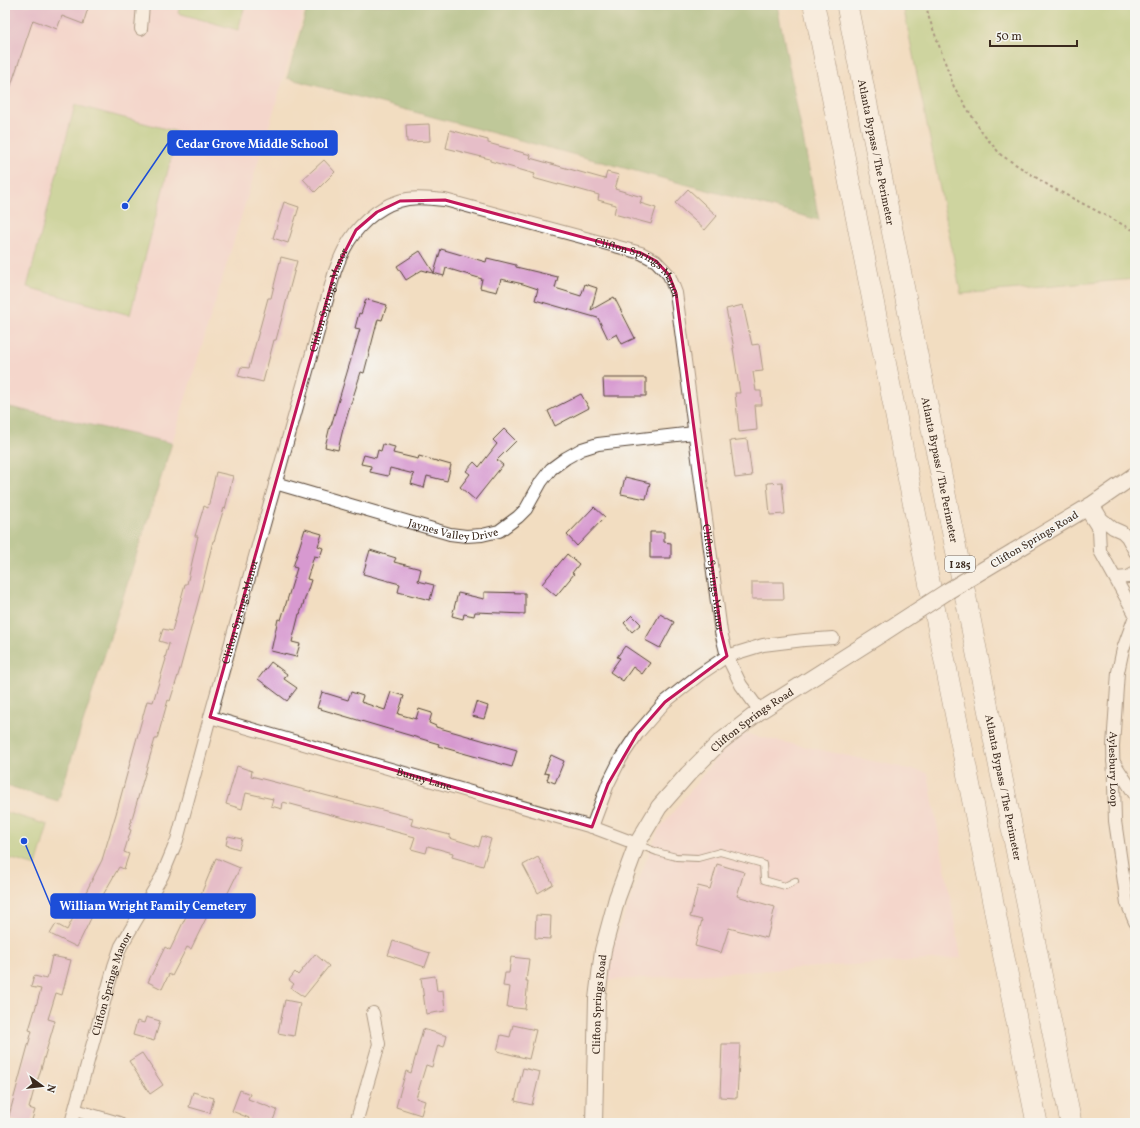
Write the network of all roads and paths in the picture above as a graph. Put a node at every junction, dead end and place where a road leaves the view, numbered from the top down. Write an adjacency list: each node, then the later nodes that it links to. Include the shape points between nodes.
1 (143, 5): 5 (street)
2 (814, 5): 32 (highway)
3 (847, 5): 33 (highway, Atlanta Bypass / The Perimeter / I 285)
4 (926, 5): 6 (path, via 954,87 983,134 1001,155 1051,187)
5 (141, 29)
6 (1135, 231)
7 (694, 433): 9 (street, Jaynes Valley Drive, via 598,444 582,449 552,469 518,517 499,531 482,535 450,534); 9 (street, Clifton Springs Manor, via 676,293 669,275 656,262 641,253 445,200 423,198 400,201 376,212 356,230 344,248 335,271); 16 (street, Clifton Springs Manor, via 721,632)
8 (1135, 474): 10 (street, Clifton Springs Road)
9 (275, 483): 18 (street, Clifton Springs Manor)
10 (1089, 506): 11 (street, via 1127,537); 13 (street, Aylesbury Loop, via 1099,530 1100,551); 17 (street, Clifton Springs Road, bridge, via 948,591)
11 (1135, 552)
12 (1135, 573): 13 (street, via 1128,578)
13 (1116, 578): 14 (street, Aylesbury Loop)
14 (1135, 615): 19 (street, Aylesbury Loop, via 1122,649 1118,672)
15 (833, 638): 16 (street, via 763,645)
16 (727, 656): 17 (street, Clifton Springs Manor, via 741,685); 21 (street, via 665,702 637,734 608,784)
17 (760, 712): 22 (street, Clifton Springs Road, via 720,742 688,774 659,807)
18 (210, 717): 21 (street, Bunny Lane); 27 (street, Clifton Springs Manor, via 177,840 162,876 121,946 114,966)
19 (1113, 761): 20 (street); 24 (street, Aylesbury Loop, via 1115,821 1127,903)
20 (1135, 795)
21 (592, 827): 22 (street, Bunny Lane)
22 (637, 844): 23 (lane, via 676,857 698,858 720,852 763,864 764,880 785,886); 31 (street, Clifton Springs Road, via 617,898 603,950 597,999)
23 (795, 881)
24 (1135, 918): 25 (street, Aylesbury Loop)
25 (1135, 922)
26 (373, 1014): 30 (street, via 379,1044)
27 (75, 1110): 28 (street, Clifton Springs Manor); 29 (street)
28 (71, 1123)
29 (119, 1123)
30 (356, 1123)
31 (594, 1123)
32 (1037, 1123)
33 (1072, 1123)

